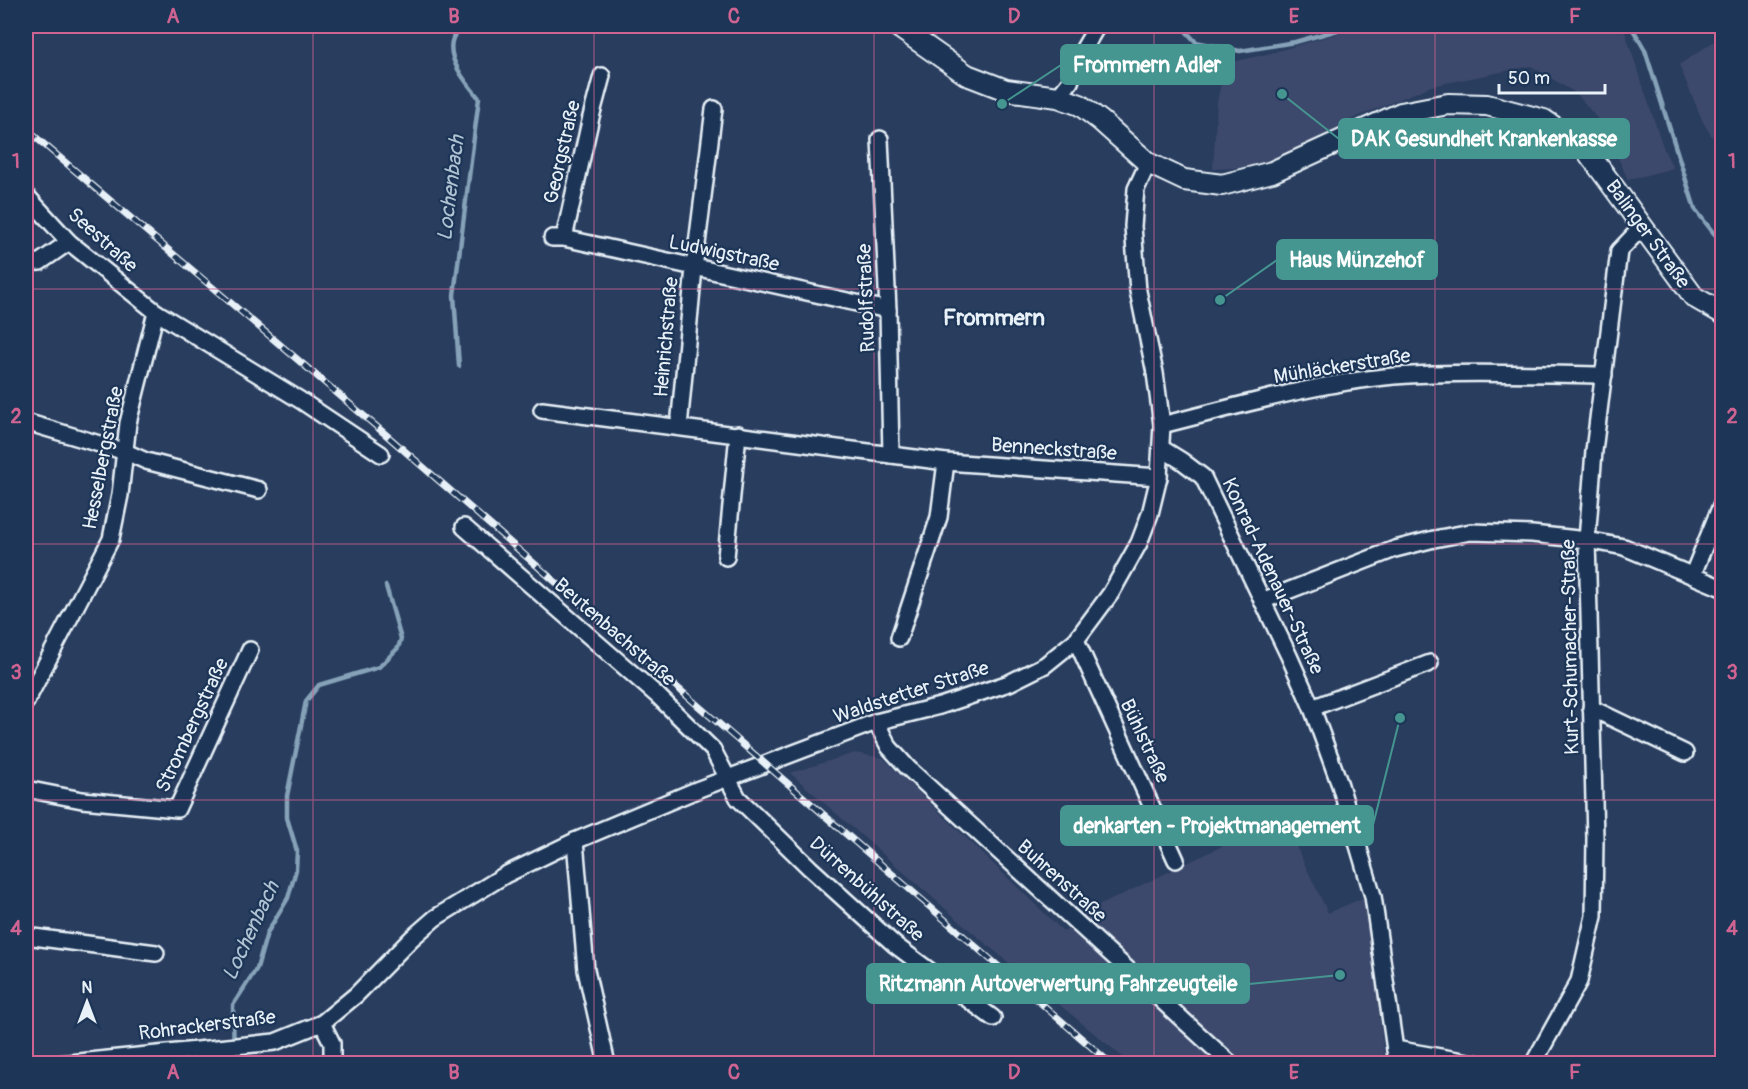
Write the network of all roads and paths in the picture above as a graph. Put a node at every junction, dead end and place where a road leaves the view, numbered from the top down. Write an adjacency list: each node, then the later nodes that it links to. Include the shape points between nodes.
1 (897, 26): 4 (main road, Balinger Straße, via 967,75 1006,90)
2 (1097, 26): 4 (street, via 1070,82)
3 (602, 76): 10 (street, Georgstraße)
4 (1058, 97): 7 (main road, Balinger Straße, via 1080,105)
5 (714, 109): 13 (street, Heinrichstraße)
6 (880, 140): 14 (street, Rudolfstraße)
7 (1148, 163): 9 (main road, Balinger Straße, via 1184,180 1221,185 1272,172 1401,113 1448,104 1487,105 1544,120 1584,147); 20 (street, Waldstetter Straße, via 1136,189 1133,226 1138,291)
8 (26, 195): 11 (street, Seestraße)
9 (1642, 227): 16 (main road, Balinger Straße, via 1694,297); 17 (street, Kurt-Schumacher-Straße, via 1619,251)
10 (558, 238): 13 (street, Ludwigstraße)
11 (69, 242): 12 (street, via 40,262); 15 (street, Seestraße)
12 (26, 263)
13 (694, 268): 14 (street, Ludwigstraße); 21 (street, Heinrichstraße)
14 (888, 310): 26 (street, Rudolfstraße)
15 (156, 312): 24 (street, Hesselbergstraße, via 128,423); 25 (street)
16 (1722, 313)
17 (1604, 375): 20 (street, Mühläckerstraße, via 1395,376 1286,395); 32 (street, Kurt-Schumacher-Straße)
18 (542, 410): 21 (street, Benneckstraße)
19 (26, 422): 24 (street)
20 (1162, 425): 23 (street, Waldstetter Straße)
21 (679, 427): 22 (street, Benneckstraße)
22 (738, 434): 26 (street, Benneckstraße); 33 (street)
23 (1161, 448): 28 (street, Waldstetter Straße); 36 (street, Konrad-Adenauer-Straße, via 1203,477)
24 (126, 452): 29 (street); 41 (street, Hesselbergstraße, via 111,539)
25 (381, 454)
26 (891, 455): 27 (street, Benneckstraße)
27 (946, 462): 28 (street, Benneckstraße); 37 (street, via 939,517)
28 (1159, 477): 38 (street, Waldstetter Straße, via 1139,543 1111,593)
29 (260, 490)
30 (1722, 503): 34 (street)
31 (464, 527): 46 (street, Beutenbachstraße, via 658,696 713,750)
32 (1587, 540): 34 (street, via 1624,547); 36 (street, via 1471,532 1434,538 1395,549); 43 (street, Kurt-Schumacher-Straße)
33 (726, 557)
34 (1693, 574): 35 (street)
35 (1722, 588)
36 (1262, 601): 42 (street, Konrad-Adenauer-Straße)
37 (899, 638)
38 (1076, 640): 44 (street, Waldstetter Straße, via 1045,665 1009,683); 49 (street, Bühlstraße)
39 (250, 650): 47 (street, Strombergstraße, via 177,809 82,800)
40 (1430, 663): 42 (street)
41 (26, 702)
42 (1312, 708): 54 (street, Konrad-Adenauer-Straße, via 1350,815 1373,896)
43 (1591, 708): 45 (street); 60 (street, Kurt-Schumacher-Straße, via 1594,916 1579,981)
44 (876, 722): 46 (street, Waldstetter Straße); 58 (street, Buhrenstraße, via 889,747 908,768)
45 (1684, 753)
46 (728, 778): 48 (street, Waldstetter Straße); 52 (street, Dürrenbühlstraße, via 738,798 895,945)
47 (26, 789)
48 (575, 841): 53 (street, Waldstetter Straße, via 505,876 435,918); 57 (street, via 586,970)
49 (1176, 860)
50 (26, 936): 51 (street)
51 (156, 952)
52 (993, 1018)
53 (322, 1023): 55 (street, Rohrackerstraße, via 275,1042); 56 (street, via 332,1043)
54 (1396, 1056): 59 (street)
55 (59, 1064)
56 (332, 1064)
57 (608, 1064)
58 (1231, 1064)
59 (1480, 1064)
60 (1533, 1064)

